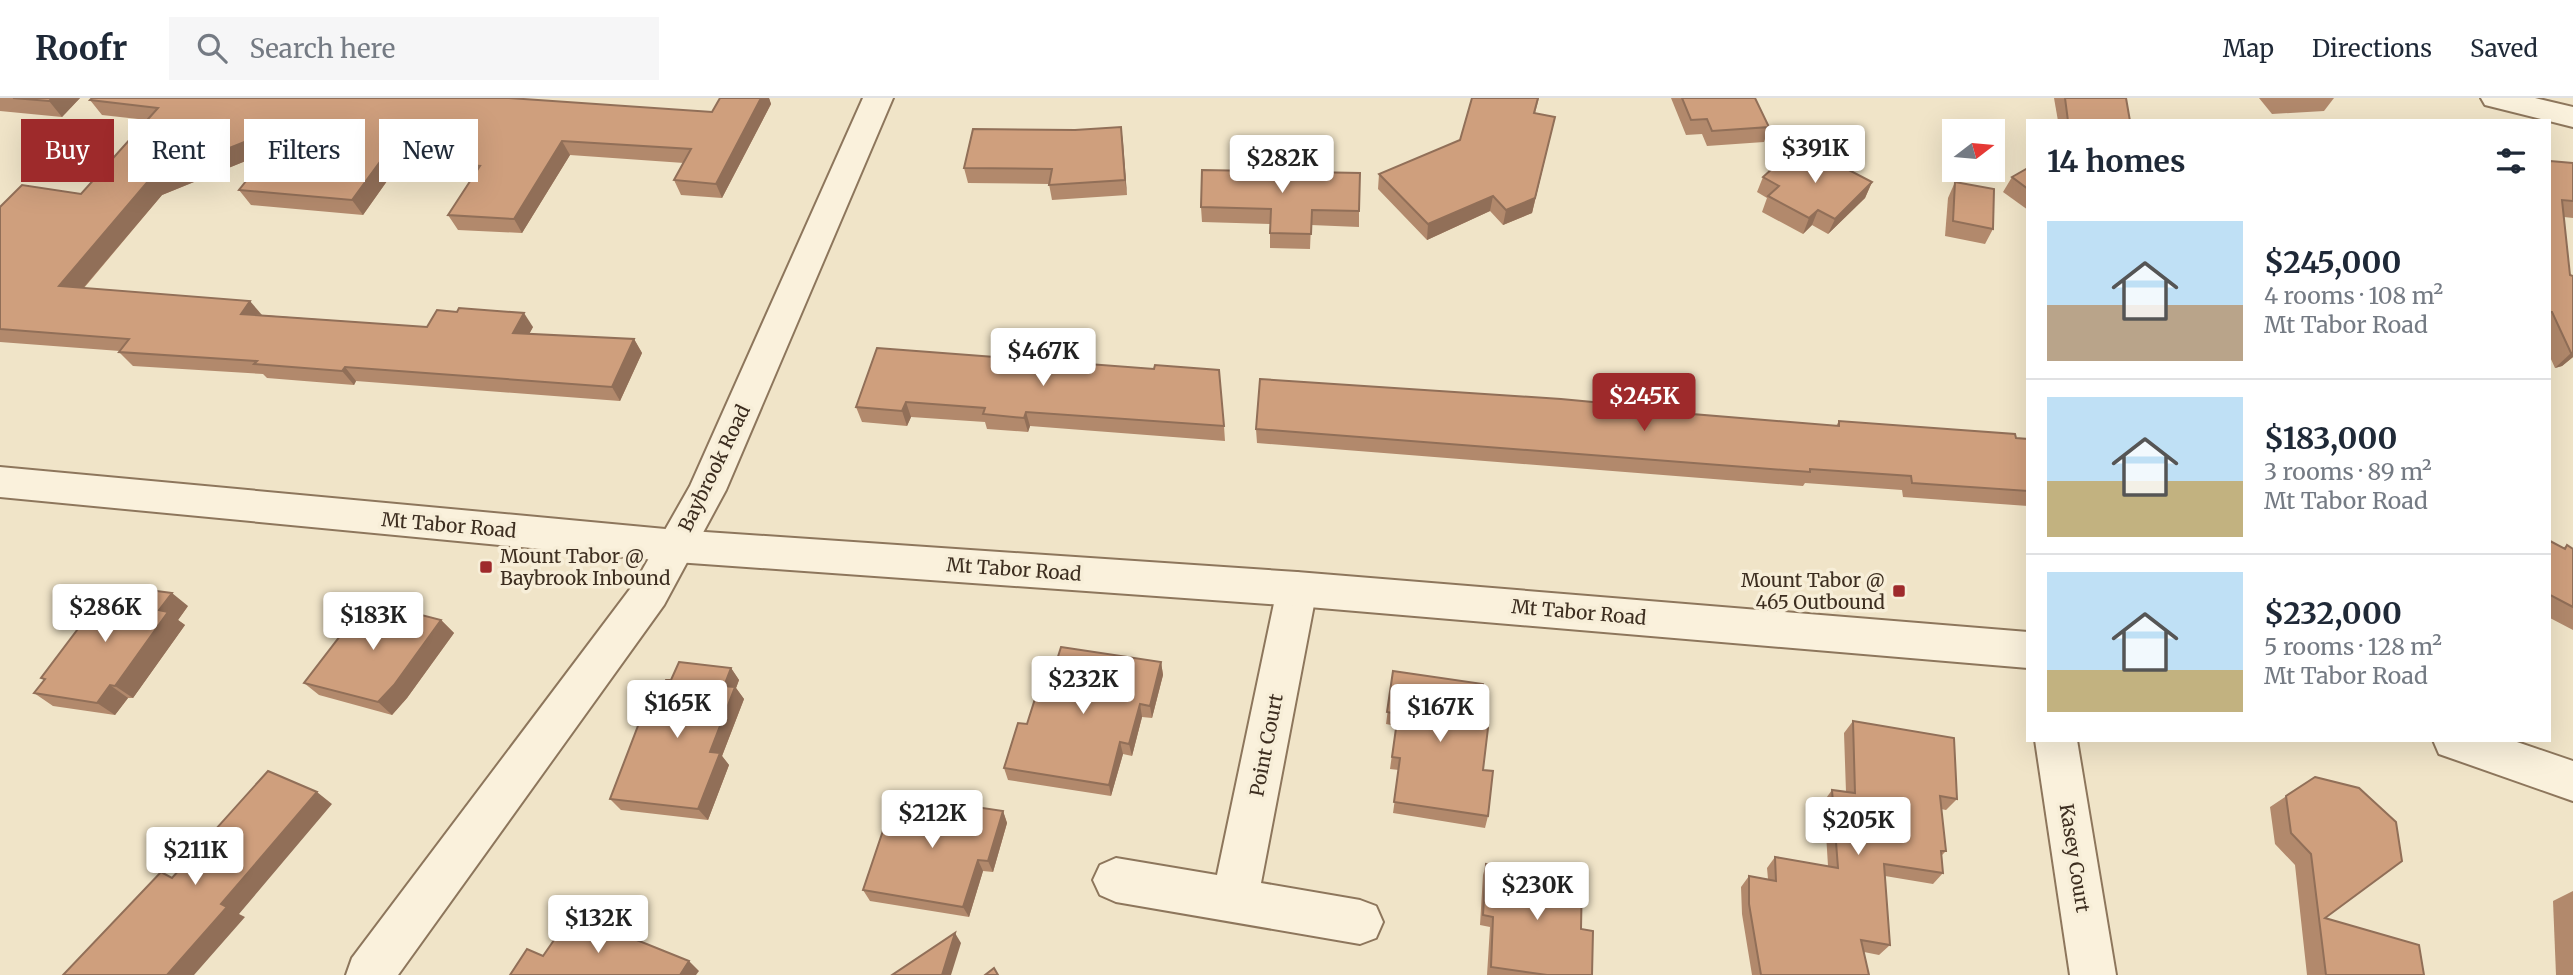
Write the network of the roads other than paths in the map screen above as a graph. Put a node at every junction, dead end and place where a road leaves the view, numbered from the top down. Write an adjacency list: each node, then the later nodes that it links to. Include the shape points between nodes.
1 (878, 98): 5 (street, Baybrook Road, via 707,490)
2 (2496, 98): 3 (street)
3 (2573, 117)
4 (0, 482): 5 (street, Mt Tabor Road)
5 (676, 546): 6 (street, Mt Tabor Road); 14 (street, Baybrook Road, via 650,593)
6 (1297, 589): 7 (street, Mt Tabor Road); 12 (street, Point Court)
7 (2026, 650)
8 (2056, 742): 15 (street, Kasey Court)
9 (2460, 742): 10 (street)
10 (2573, 781)
11 (1116, 880): 12 (street)
12 (1235, 900): 13 (street)
13 (1360, 922)
14 (369, 975)
15 (2093, 975)

